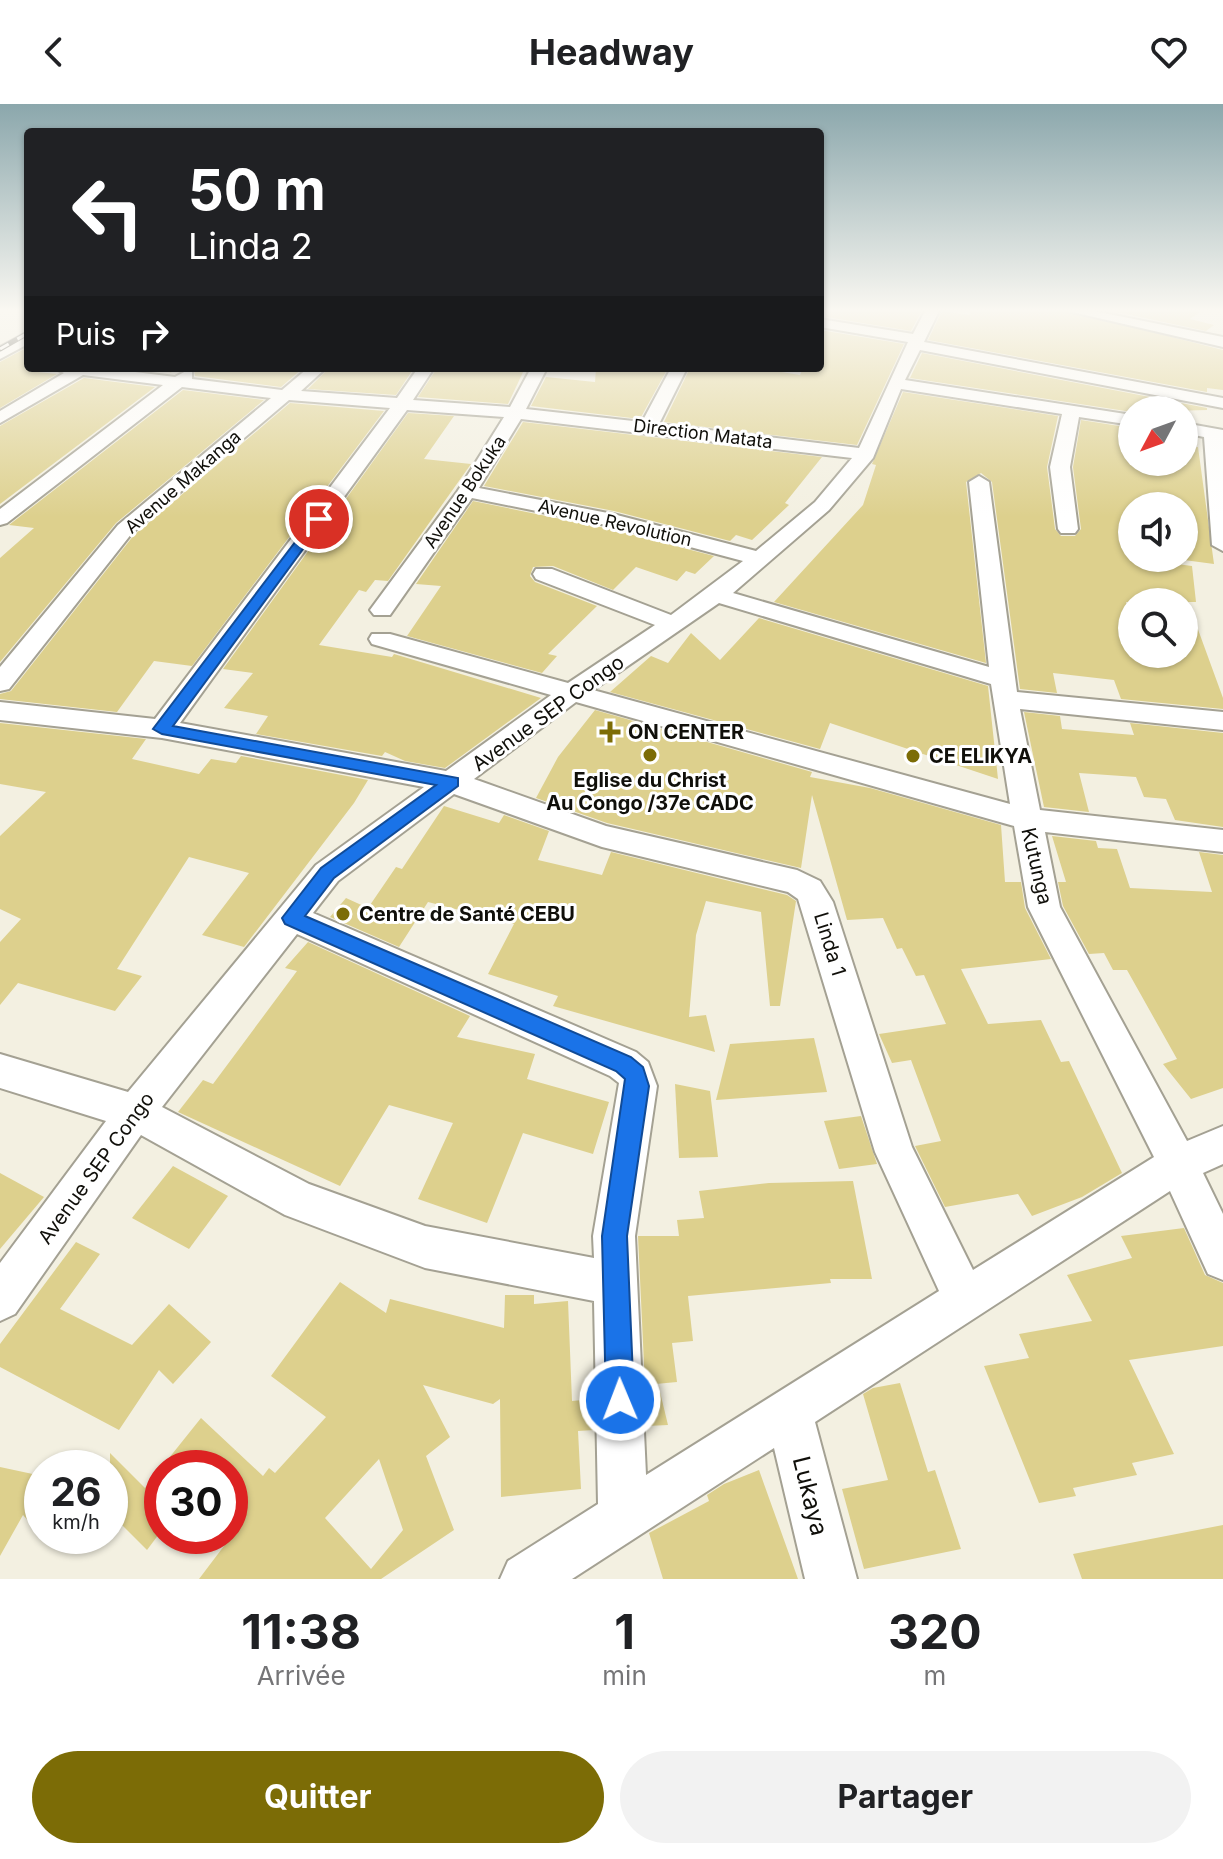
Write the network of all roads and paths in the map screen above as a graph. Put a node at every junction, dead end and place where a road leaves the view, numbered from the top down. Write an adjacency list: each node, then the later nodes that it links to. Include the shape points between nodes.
1 (58, 380): 16 (street)
2 (168, 380): 9 (street, Direction Matata)
3 (304, 380): 11 (street, Avenue Makanga)
4 (418, 380): 13 (street)
5 (533, 380): 15 (street, Avenue Bokuka)
6 (673, 380): 18 (street)
7 (897, 380): 10 (street, Avenue SEP Congo)
8 (1107, 380): 12 (street)
9 (178, 381): 11 (street, Direction Matata); 25 (street)
10 (895, 383): 14 (street); 21 (street, Avenue SEP Congo)
11 (285, 395): 13 (street, Direction Matata); 34 (street, Avenue Makanga, via 125,529)
12 (1223, 403)
13 (402, 404): 15 (street, Direction Matata); 39 (street)
14 (1072, 410): 17 (street); 26 (street, via 1060,467)
15 (517, 413): 18 (street, Direction Matata); 23 (street, Avenue Bokuka)
16 (0, 418)
17 (1118, 418)
18 (648, 428): 21 (street, Direction Matata)
19 (1198, 430): 20 (street)
20 (1218, 434): 24 (street)
21 (866, 454): 28 (street, Avenue SEP Congo, via 822,506)
22 (979, 482): 35 (street, Kutunga)
23 (470, 492): 28 (street, Avenue Revolution, via 613,520); 31 (street, Avenue Bokuka)
24 (1220, 506): 27 (street)
25 (0, 519)
26 (1068, 529)
27 (1223, 545)
28 (758, 558): 30 (street, Avenue SEP Congo)
29 (544, 574): 32 (street)
30 (716, 595): 32 (street, Avenue SEP Congo); 35 (street)
31 (382, 610)
32 (674, 624): 36 (street, Avenue SEP Congo)
33 (381, 639): 36 (street)
34 (0, 683)
35 (1004, 689): 38 (street); 41 (street, Kutunga)
36 (571, 693): 40 (street, Avenue SEP Congo); 41 (street)
37 (0, 711): 39 (street)
38 (1223, 721)
39 (162, 729): 40 (street)
40 (452, 782): 43 (street, Avenue SEP Congo, via 327,873); 51 (street, Linda 1, via 602,836 797,882 809,890 894,1152)
41 (1026, 819): 42 (street); 47 (street, Kutunga, via 1044,907)
42 (1223, 841)
43 (292, 918): 45 (street, Avenue SEP Congo); 49 (street, via 623,1064 635,1074 638,1086 614,1236)
44 (0, 1071): 45 (street)
45 (135, 1112): 49 (street, via 299,1201 397,1238); 50 (street, Avenue SEP Congo)
46 (1223, 1145): 47 (street)
47 (1178, 1164): 48 (street, Kutunga); 51 (street)
48 (1223, 1259)
49 (617, 1284): 53 (street)
50 (0, 1299)
51 (966, 1301): 52 (street)
52 (789, 1413): 53 (street); 55 (street, Lukaya)
53 (623, 1515): 54 (street)
54 (526, 1579)
55 (831, 1579)

